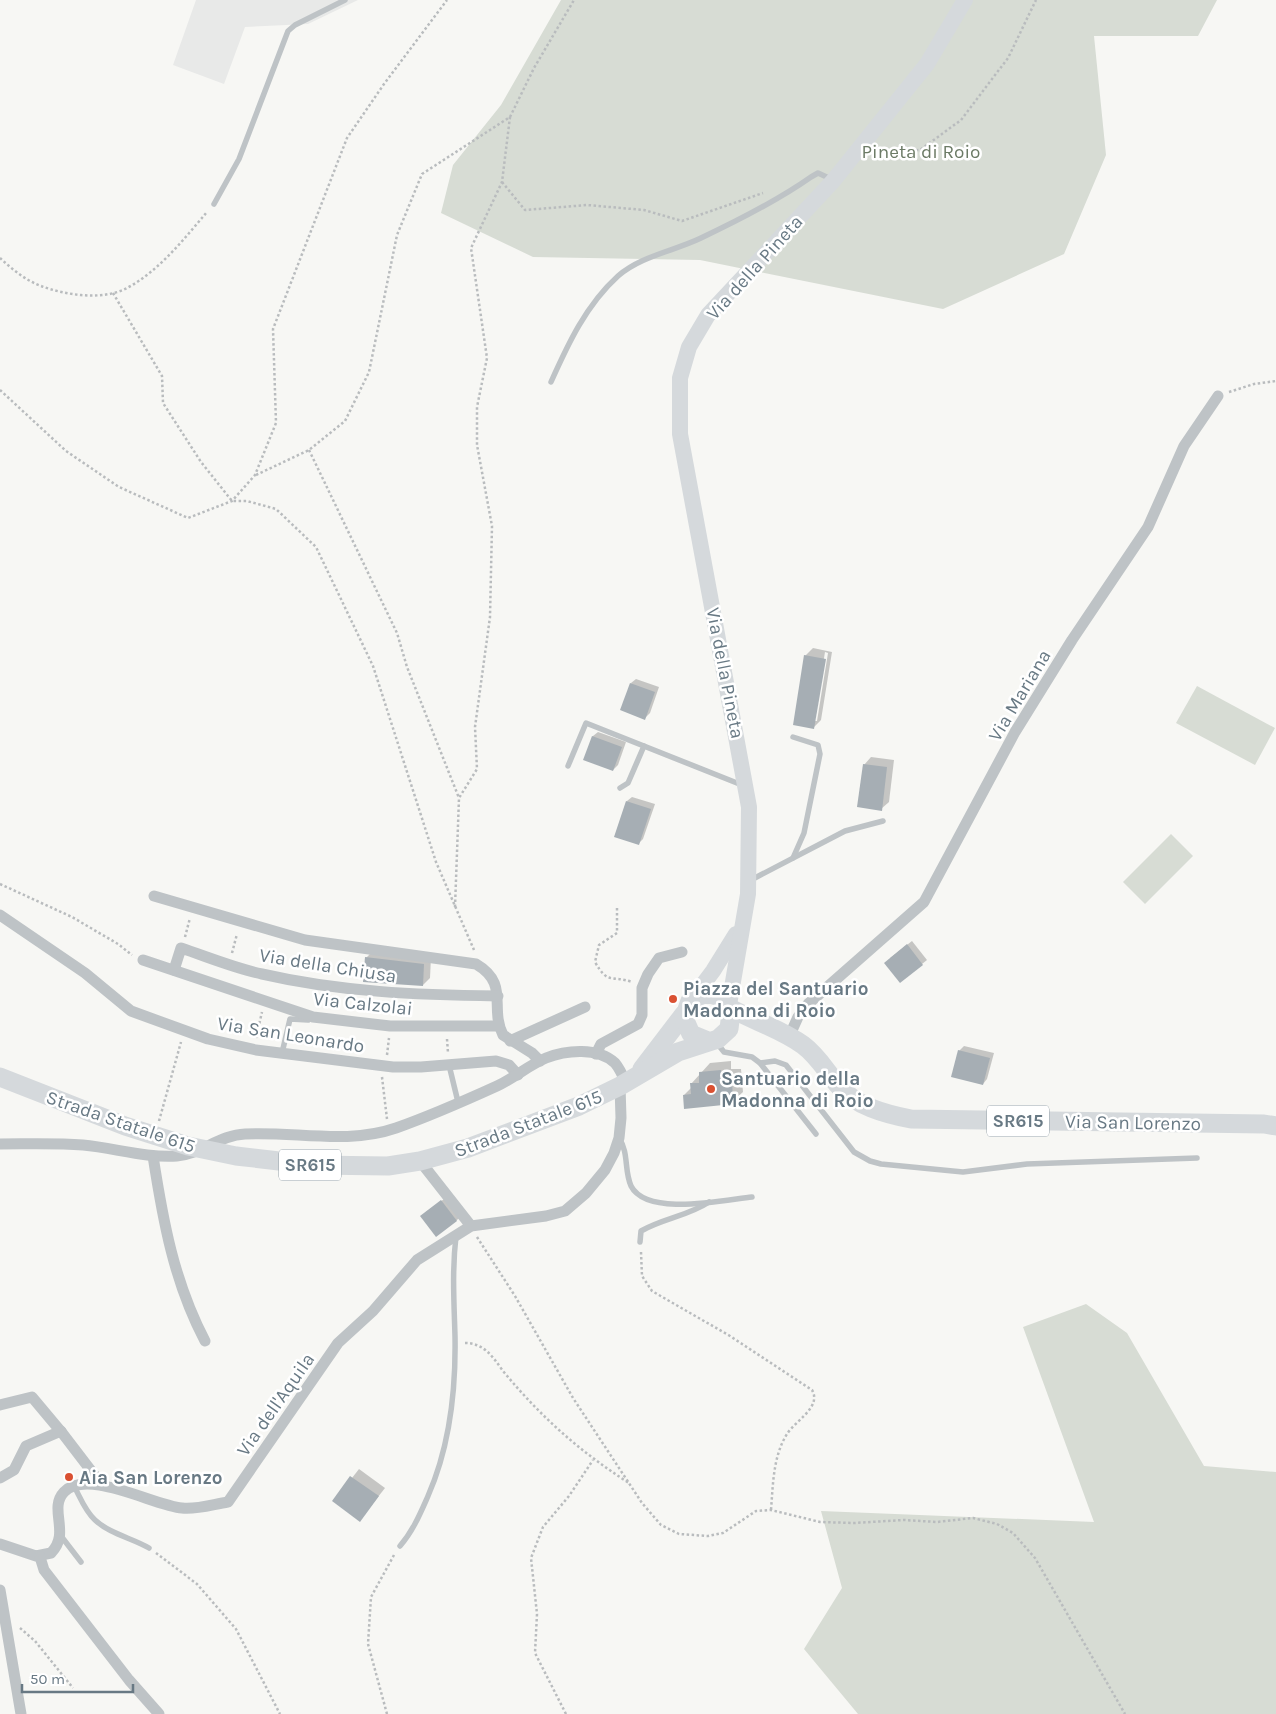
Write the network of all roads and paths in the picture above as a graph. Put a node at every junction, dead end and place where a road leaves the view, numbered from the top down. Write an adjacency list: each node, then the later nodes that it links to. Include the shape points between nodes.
1 (345, 0): 11 (lane, via 288,31 239,159)
2 (447, 0): 19 (path, via 347,138 273,329 276,423)
3 (574, 0): 6 (path)
4 (965, 0): 7 (main road, Via della Pineta, via 927,64)
5 (1036, 0): 7 (path, via 1008,58 961,120 920,150)
6 (510, 117): 9 (path); 18 (path, via 422,174 397,235 370,372 345,421)
7 (854, 154): 8 (main road, Via della Pineta)
8 (833, 180): 15 (lane, via 818,173 811,176 770,204 700,238 638,262 619,275 589,309 573,334); 24 (main road, Via della Pineta, via 708,316 689,347 680,378 680,434)
9 (502, 182): 10 (path, via 525,210 587,205 644,210 682,222); 26 (path, via 471,248 488,358 477,407 477,446 492,526 490,617 475,727 477,769)
10 (767, 192)
11 (214, 204): 13 (path, via 164,259 127,288)
12 (0, 258): 13 (path, via 41,286 87,295)
13 (113, 293): 20 (path, via 162,376 163,403 201,462)
14 (1276, 381): 17 (path, via 1254,384)
15 (551, 382)
16 (0, 390): 20 (path, via 66,451 119,487 188,518)
17 (1218, 396): 54 (street, Via Mariana, via 1184,446 1148,526 1016,732 924,902 808,1004)
18 (309, 450): 19 (path); 26 (path, via 397,633)
19 (255, 475): 20 (path)
20 (232, 501): 32 (path, via 247,500 276,510 316,547 373,666 436,862)
21 (793, 737): 28 (lane, via 818,745 820,754 804,833)
22 (644, 746): 23 (lane, via 586,723); 24 (lane); 25 (lane, via 628,783)
23 (568, 766)
24 (747, 787): 29 (main road, Via della Pineta)
25 (620, 788)
26 (459, 798): 32 (path)
27 (883, 821): 28 (lane, via 845,830)
28 (793, 858): 29 (lane)
29 (749, 881): 35 (main road, Via della Pineta)
30 (0, 884): 40 (path, via 72,917)
31 (154, 896): 33 (street)
32 (455, 907): 42 (path, via 474,950)
33 (194, 908): 37 (street); 38 (path)
34 (617, 908): 44 (path, via 617,933 599,945 595,962 603,976 632,982)
35 (744, 913): 47 (main road, Via della Pineta, via 732,942); 48 (main road, Via della Pineta)
36 (0, 915): 53 (street, Via San Leonardo, via 85,973 131,1011)
37 (241, 922): 41 (path); 42 (street, via 305,940)
38 (182, 948): 41 (street, Via della Chiusa); 43 (street)
39 (682, 952): 44 (street, via 659,958)
40 (143, 960): 43 (street, Via Calzolai)
41 (229, 964): 45 (street, Via della Chiusa, via 282,978 367,991)
42 (476, 964): 45 (street, via 493,977)
43 (174, 970): 46 (street, Via Calzolai)
44 (642, 988): 59 (street, via 642,1014 638,1024 601,1044)
45 (498, 996): 52 (street)
46 (264, 1002): 50 (street, Via Calzolai); 57 (path)
47 (688, 1006): 48 (main road, SR615, via 702,994 714,994); 55 (main road, via 685,1025 691,1034); 66 (main road, SR615)
48 (729, 1007): 54 (main road, Via San Lorenzo / SR615); 55 (main road, via 732,1015 730,1026 727,1032)
49 (585, 1008): 56 (street)
50 (313, 1017): 51 (street, Via Calzolai, via 390,1026); 58 (lane, via 308,1020 290,1018)
51 (445, 1026): 52 (street, Via Calzolai); 62 (path)
52 (499, 1026): 56 (street)
53 (184, 1032): 57 (street, Via San Leonardo); 71 (path)
54 (784, 1035): 55 (main road, Via San Lorenzo / SR615, via 770,1030 747,1030); 68 (main road, Via San Lorenzo / SR615, via 813,1053 852,1098 887,1114 911,1119)
55 (714, 1040): 61 (lane, via 724,1052); 66 (main road, SR615, via 678,1052)
56 (510, 1041): 60 (street)
57 (254, 1050): 58 (street, Via San Leonardo)
58 (282, 1053): 63 (street, Via San Leonardo)
59 (596, 1054): 60 (street, via 572,1052); 66 (street, via 614,1063)
60 (540, 1060): 64 (street)
61 (760, 1063): 70 (lane); 76 (lane, via 775,1060 786,1065 854,1152 870,1161 963,1172 1027,1164)
62 (449, 1065): 63 (street, Via San Leonardo); 64 (street, Via San Leonardo, via 496,1061 509,1065); 67 (lane)
63 (381, 1066): 69 (path)
64 (518, 1075): 67 (street)
65 (0, 1077): 71 (main road, Strada Statale 615 / SR615)
66 (627, 1082): 72 (street, Via dell'Aquila); 77 (main road, Strada Statale 615 / SR615, via 550,1118 468,1148)
67 (458, 1102): 69 (street)
68 (1276, 1126)
69 (388, 1130): 74 (street, via 332,1136 244,1134)
70 (816, 1134)
71 (155, 1137): 74 (main road, Strada Statale 615 / SR615)
72 (619, 1138): 79 (lane, via 624,1146 632,1188 642,1197 674,1204); 80 (street, Via dell'Aquila, via 605,1170 586,1194 564,1211)
73 (0, 1144): 75 (street, via 83,1145)
74 (202, 1149): 75 (street, via 182,1156); 77 (main road, Strada Statale 615 / SR615, via 326,1166 379,1167)
75 (153, 1156): 83 (street, via 170,1249 188,1308)
76 (1197, 1158)
77 (420, 1161): 80 (street)
78 (752, 1196): 79 (lane)
79 (711, 1201): 82 (lane, via 695,1211 672,1216 641,1231)
80 (471, 1226): 81 (street, Via dell'Aquila); 89 (path, via 573,1398)
81 (456, 1234): 84 (lane, via 452,1283); 90 (street, Via dell'Aquila, via 417,1260 373,1311 338,1344 228,1502 182,1509)
82 (640, 1242): 92 (path, via 642,1276 652,1291 766,1359 815,1395 814,1402 787,1433 780,1450)
83 (205, 1341)
84 (454, 1344): 87 (path, via 470,1343 486,1349 551,1424); 95 (lane, via 448,1434 432,1487 410,1533)
85 (0, 1405): 86 (street, via 32,1397)
86 (61, 1431): 88 (street, via 26,1446 14,1470); 90 (street)
87 (593, 1460): 89 (path); 106 (path, via 543,1527 531,1558 537,1614 535,1653)
88 (0, 1478)
89 (630, 1484): 92 (path, via 661,1525 679,1534 708,1536 723,1533 756,1510)
90 (102, 1485): 91 (street, Via dell'Aquila)
91 (74, 1486): 93 (street, via 64,1492 58,1508); 96 (lane, via 94,1519 109,1530)
92 (771, 1510): 107 (path, via 820,1522 937,1522 973,1518 997,1524 1013,1533 1035,1558)
93 (60, 1536): 97 (street, via 55,1549); 98 (lane)
94 (0, 1544): 97 (street)
95 (400, 1546): 105 (path, via 371,1597 368,1644)
96 (150, 1548): 104 (path, via 197,1584 236,1629)
97 (40, 1557): 103 (street, via 44,1570)
98 (81, 1562)
99 (0, 1590): 100 (street)
100 (2, 1615): 101 (path, via 35,1640); 102 (street)
101 (73, 1688)
102 (21, 1714)
103 (159, 1714)
104 (280, 1714)
105 (387, 1714)
106 (566, 1714)
107 (1125, 1714)

